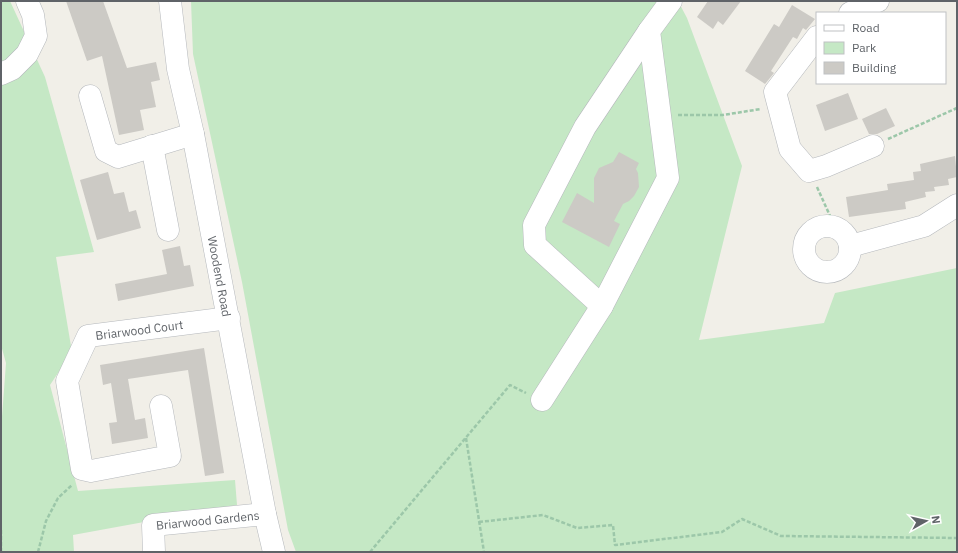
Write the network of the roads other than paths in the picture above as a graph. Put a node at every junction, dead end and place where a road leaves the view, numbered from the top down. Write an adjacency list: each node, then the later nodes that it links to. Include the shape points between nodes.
1 (27, 1): 8 (street, via 33,15 36,36 26,54 12,69)
2 (170, 1): 10 (street, Woodend Road, via 178,69)
3 (671, 1): 6 (street)
4 (878, 1): 5 (street)
5 (852, 12)
6 (649, 31): 16 (street, via 668,178); 16 (street, via 585,127 534,225 535,245)
7 (816, 38): 12 (street, via 775,92 790,149 809,171)
8 (1, 74)
9 (90, 96): 11 (street, via 106,151 118,156)
10 (193, 134): 11 (street); 17 (street, Woodend Road)
11 (152, 146): 14 (street)
12 (873, 146)
13 (957, 205): 15 (street, via 924,226)
14 (168, 230)
15 (850, 246): 15 (street, via 849,258 843,266 833,271 820,271 810,265 804,246 807,237 821,226 835,227 845,234)
16 (602, 306): 18 (street)
17 (229, 318): 19 (street, Briarwood Court, via 88,336 67,381 82,469 91,471 170,456); 20 (street, Woodend Road)
18 (542, 400)
19 (161, 406)
20 (265, 514): 21 (street, Briarwood Gardens, via 153,525); 22 (street, Woodend Road)
21 (154, 552)
22 (274, 552)

